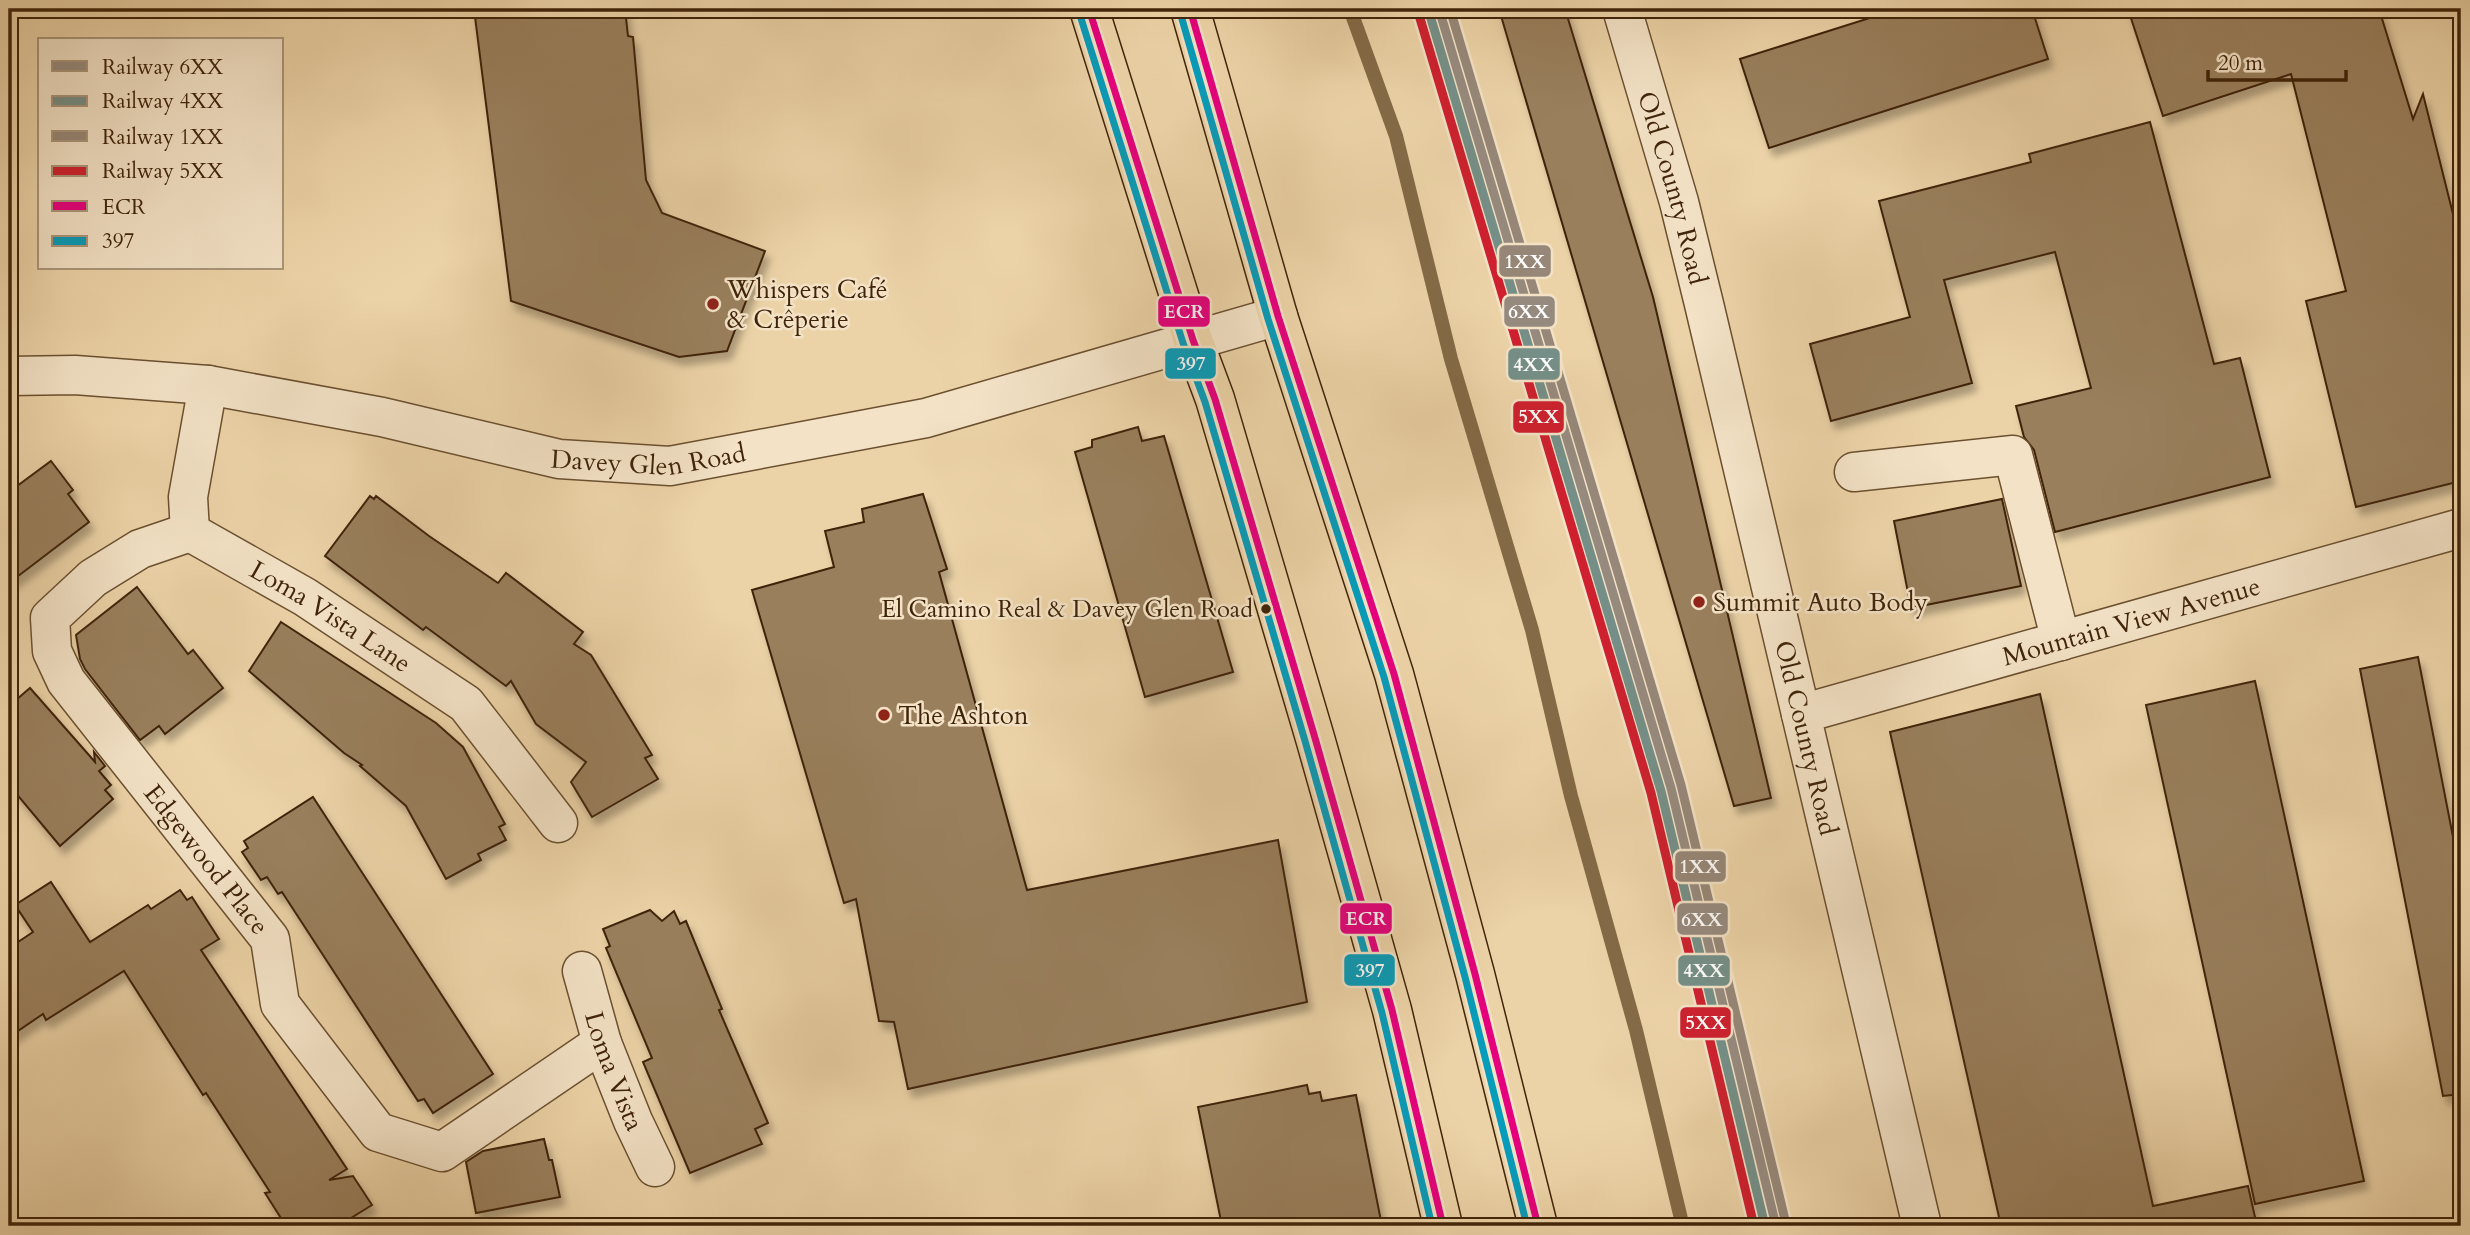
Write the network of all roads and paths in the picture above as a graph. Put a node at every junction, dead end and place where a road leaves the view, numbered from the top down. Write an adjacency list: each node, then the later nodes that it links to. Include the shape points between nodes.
1 (1089, 9): 5 (main road)
2 (1190, 9): 4 (main road)
3 (1622, 9): 12 (street, Old County Road, via 1679,202)
4 (1278, 316): 5 (street, Davey Glen Road); 18 (main road, via 1394,674)
5 (1193, 340): 7 (street, Davey Glen Road, via 926,418 670,467 559,459 382,417); 17 (main road, via 1270,583 1392,1010)
6 (9, 376): 7 (street, Davey Glen Road, via 75,375)
7 (208, 385): 10 (street, via 188,497)
8 (1854, 472): 11 (street, via 2013,455)
9 (2461, 528): 11 (street, Mountain View Avenue)
10 (190, 532): 13 (street, Loma Vista Lane, via 305,597 466,704); 15 (street, Edgewood Place, via 140,549 93,578 50,618 52,651 66,681 270,939 280,1004 378,1132 442,1152)
11 (2061, 641): 12 (street, Mountain View Avenue)
12 (1801, 714): 19 (street, Old County Road)
13 (558, 823)
14 (582, 971): 15 (street, Loma Vista)
15 (602, 1043): 16 (street, Loma Vista)
16 (655, 1167)
17 (1443, 1226)
18 (1538, 1226)
19 (1922, 1226)

